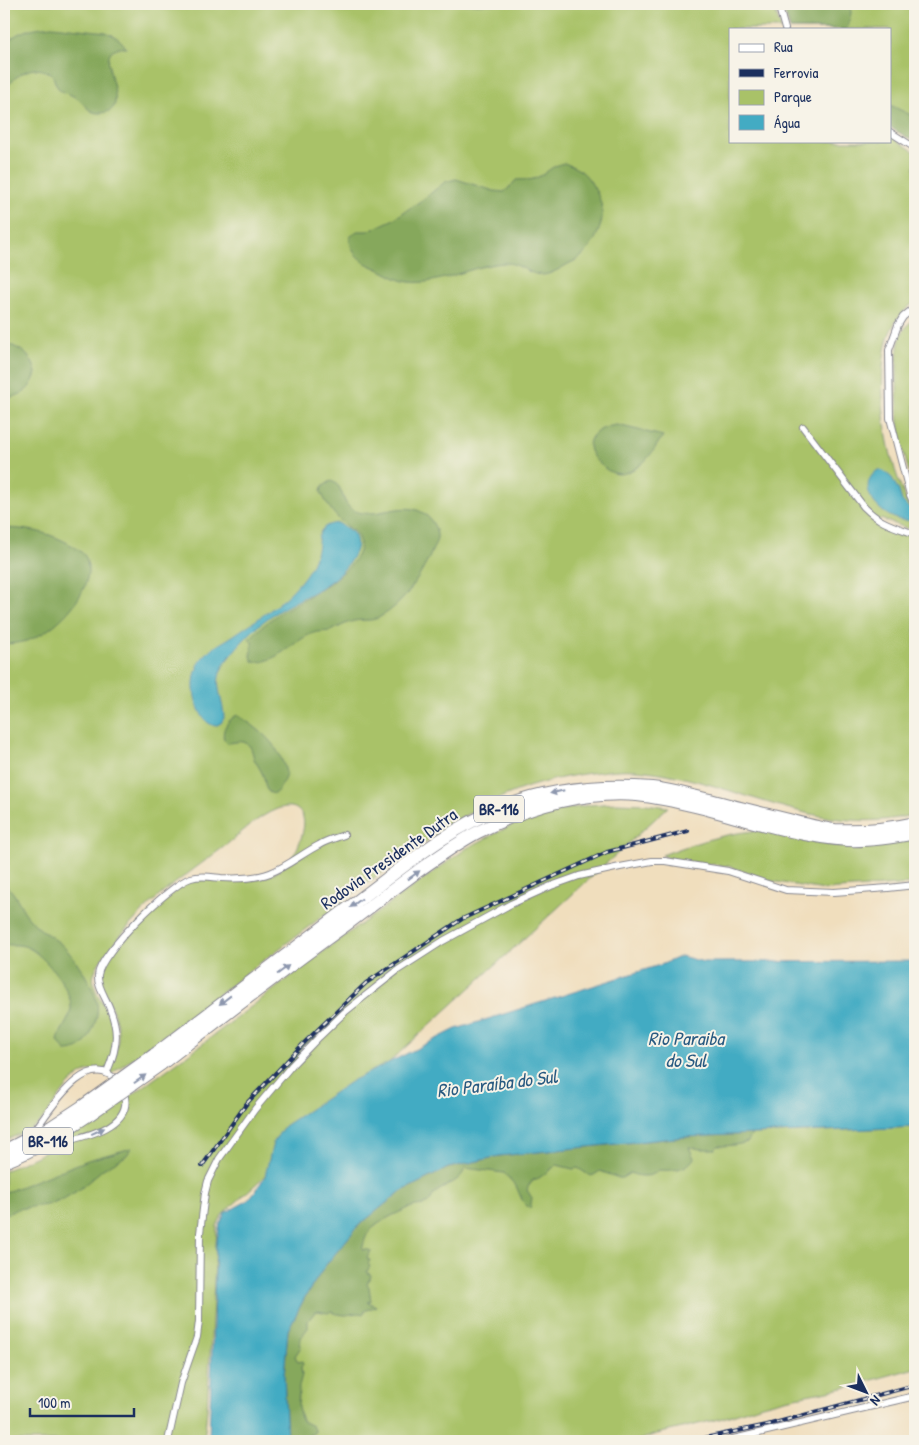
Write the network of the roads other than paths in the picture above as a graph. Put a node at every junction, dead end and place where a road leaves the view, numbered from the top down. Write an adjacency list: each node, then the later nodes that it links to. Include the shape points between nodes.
1 (778, 4): 2 (street)
2 (785, 28)
3 (892, 133): 4 (street)
4 (915, 148)
5 (915, 307): 7 (street, via 898,325 892,338 888,380 890,418)
6 (803, 427): 8 (street, via 874,517)
7 (915, 506)
8 (915, 534)
9 (915, 823): 13 (highway, Rodovia Presidente Dutra / BR-116, one-way to 13, via 891,828 833,830 653,789 588,788 532,798 501,808 445,837 242,987)
10 (915, 833): 13 (highway, Rodovia Presidente Dutra / BR-116, one-way to 10, via 443,854 477,832 530,810 589,796 636,795 667,799 824,837 865,840)
11 (344, 835): 14 (street, via 322,843 271,873 242,879 191,878 161,898 118,943 98,973 116,1032 115,1052)
12 (914, 885): 19 (street, via 834,892 786,890 728,871 652,861 580,876 551,886 443,941 398,970 344,1012 319,1037 255,1109 219,1159 208,1181 200,1233 197,1337 181,1382)
13 (158, 1059): 15 (highway, Rodovia Presidente Dutra / BR-116, bridge, via 58,1135)
14 (107, 1072): 15 (street, via 94,1071 78,1078 53,1106); 15 (street, one-way to 14, via 97,1133 116,1121 124,1108 125,1095)
15 (31, 1144): 16 (highway, Rodovia Presidente Dutra / BR-116); 17 (highway, Rodovia Presidente Dutra / BR-116, via 21,1156)
16 (4, 1151)
17 (4, 1162)
18 (915, 1396): 20 (street)
19 (168, 1441)
20 (724, 1441)

